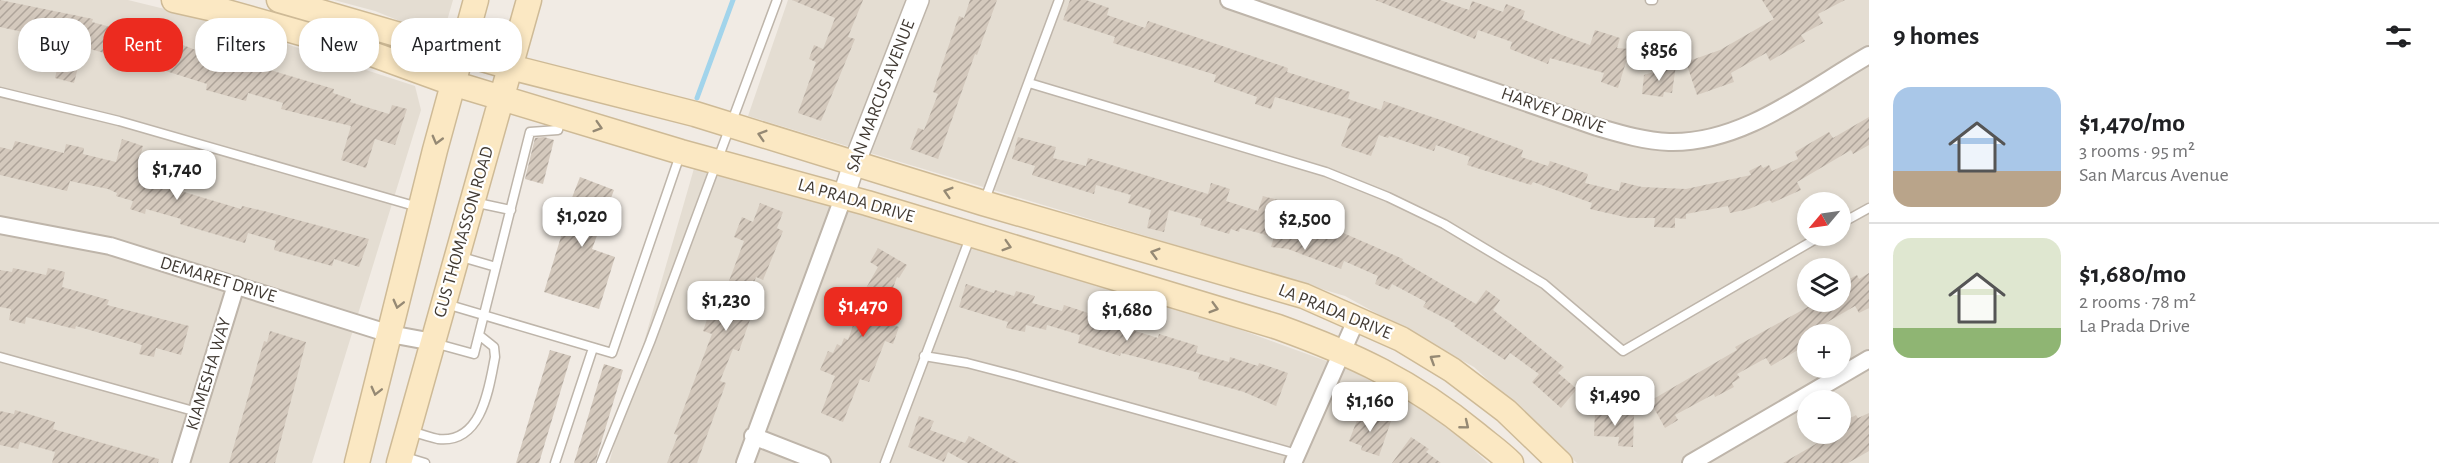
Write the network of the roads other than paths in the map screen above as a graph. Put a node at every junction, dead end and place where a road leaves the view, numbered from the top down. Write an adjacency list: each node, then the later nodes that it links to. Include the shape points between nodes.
1 (174, 0): 9 (main road, LA PRADA DRIVE)
2 (279, 0): 12 (main road, LA PRADA DRIVE)
3 (476, 0): 10 (main road)
4 (529, 0): 11 (main road, GUS THOMASSON ROAD)
5 (777, 0): 22 (lane)
6 (918, 0): 25 (street, SAN MARCUS AVENUE)
7 (1059, 0): 18 (lane)
8 (1229, 0): 13 (street, HARVEY DRIVE, via 1597,127 1635,138 1670,142 1707,139 1735,131)
9 (203, 3): 17 (main road, LA PRADA DRIVE, via 361,50)
10 (471, 18)
11 (522, 25)
12 (391, 33)
13 (1869, 55)
14 (522, 70): 22 (main road, LA PRADA DRIVE)
15 (455, 72): 17 (main road)
16 (509, 72): 20 (main road, GUS THOMASSON ROAD)
17 (452, 83): 20 (main road, LA PRADA DRIVE); 29 (main road, one-way to 29)
18 (1029, 83): 28 (lane); 35 (lane, via 1326,172 1388,197 1444,224 1544,284 1623,351)
19 (0, 92): 29 (lane, via 119,121)
20 (502, 98): 21 (main road, LA PRADA DRIVE); 27 (main road, GUS THOMASSON ROAD)
21 (561, 116): 23 (main road, LA PRADA DRIVE, one-way to 23); 31 (lane, via 558,130 530,132)
22 (731, 126): 24 (lane); 25 (main road, LA PRADA DRIVE, one-way to 22)
23 (681, 152): 24 (main road, LA PRADA DRIVE); 45 (lane, via 612,353)
24 (717, 162): 26 (main road, LA PRADA DRIVE); 59 (lane)
25 (854, 164): 26 (street, SAN MARCUS AVENUE); 28 (main road, LA PRADA DRIVE, one-way to 25)
26 (843, 198): 34 (main road, LA PRADA DRIVE); 52 (street, SAN MARCUS AVENUE)
27 (473, 202): 31 (lane); 36 (main road, GUS THOMASSON ROAD)
28 (983, 203): 41 (main road, LA PRADA DRIVE, one-way to 28, via 1304,296)
29 (421, 208): 42 (main road, one-way to 42)
30 (1869, 208): 32 (lane)
31 (511, 210): 37 (lane)
32 (1851, 218)
33 (0, 225): 38 (street, DEMARET DRIVE, via 110,246)
34 (971, 235): 46 (main road, LA PRADA DRIVE, one-way to 46, via 1278,327); 47 (lane)
35 (1804, 246)
36 (458, 256): 37 (lane); 39 (main road, GUS THOMASSON ROAD)
37 (496, 267): 40 (lane)
38 (236, 285): 42 (street, DEMARET DRIVE); 50 (street, KIAMESHA WAY)
39 (444, 303): 40 (lane); 44 (main road, GUS THOMASSON ROAD)
40 (484, 315): 43 (lane); 45 (lane)
41 (1357, 318): 46 (street); 64 (main road, LA PRADA DRIVE, one-way to 41, via 1506,411 1452,370)
42 (390, 334): 44 (street, DEMARET DRIVE); 56 (main road, one-way to 56)
43 (479, 335): 44 (lane, via 474,354); 51 (lane, via 494,347 495,357 477,421 460,436 440,439)
44 (433, 342): 51 (main road, GUS THOMASSON ROAD)
45 (593, 348): 58 (lane)
46 (1342, 350): 53 (street); 63 (main road, LA PRADA DRIVE, one-way to 63, via 1390,374 1452,414)
47 (924, 356): 53 (lane, via 1017,376); 62 (lane)
48 (0, 357): 50 (lane)
49 (1869, 359): 65 (street)
50 (197, 412): 55 (street, KIAMESHA WAY)
51 (408, 430): 54 (main road, GUS THOMASSON ROAD)
52 (753, 436): 60 (street, SAN MARCUS AVENUE); 61 (street)
53 (1295, 459)
54 (400, 460): 57 (lane)
55 (181, 463)
56 (357, 463)
57 (425, 463)
58 (555, 463)
59 (601, 463)
60 (745, 463)
61 (822, 463)
62 (885, 463)
63 (1511, 463)
64 (1560, 463)
65 (1691, 463)

